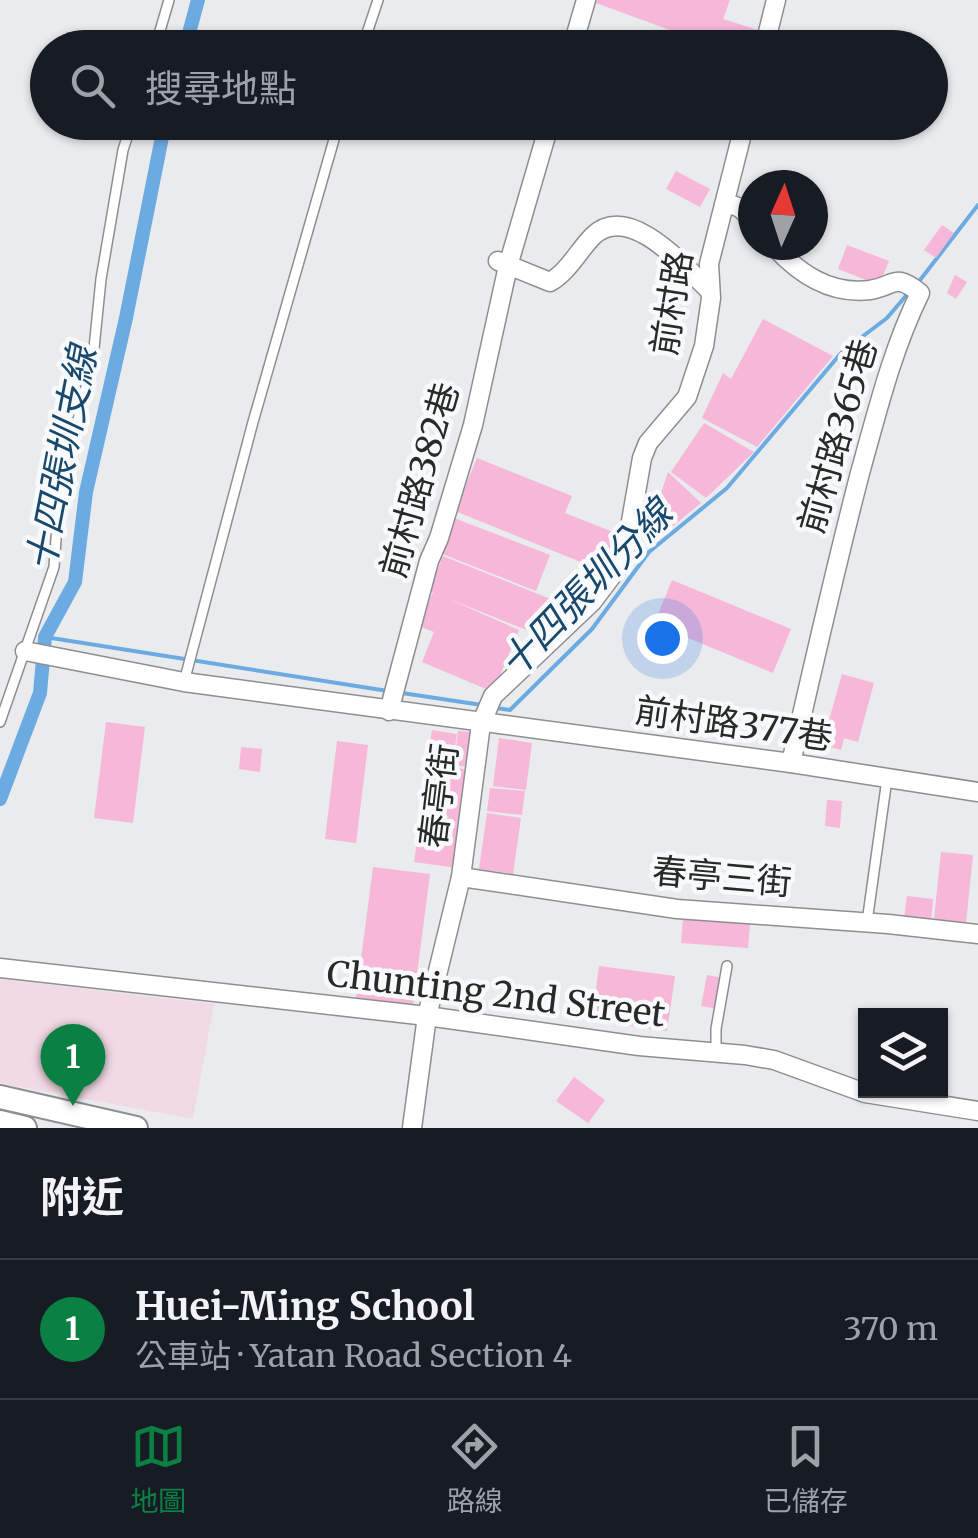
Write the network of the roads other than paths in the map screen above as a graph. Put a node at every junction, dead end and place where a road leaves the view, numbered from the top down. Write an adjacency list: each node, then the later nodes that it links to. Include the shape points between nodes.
1 (169, 0): 5 (lane)
2 (378, 0): 6 (lane)
3 (586, 0): 7 (street)
4 (776, 0): 8 (street)
5 (160, 30)
6 (368, 30)
7 (577, 30)
8 (768, 30)
9 (126, 140): 18 (lane)
10 (333, 140): 19 (lane)
11 (544, 140): 16 (street, 前村路382巷)
12 (740, 140): 13 (street, 前村路)
13 (724, 205): 14 (street); 17 (street, 前村路, via 709,264)
14 (738, 207)
15 (786, 260): 23 (street, 前村路365巷, via 812,280 840,288 871,290 893,280 920,293 899,336 875,419)
16 (503, 263): 17 (street, via 550,282 597,232 630,226); 20 (street, 前村路382巷, via 474,425)
17 (710, 291): 22 (street, 前村路, via 704,346 687,397 648,443 617,568 592,602 493,696)
18 (37, 653): 19 (street, 春亭街); 21 (lane)
19 (184, 682): 20 (street, 春亭街)
20 (389, 711): 22 (street, 春亭街)
21 (0, 722)
22 (481, 724): 23 (street, 前村路377巷); 26 (street, 春亭街)
23 (791, 763): 24 (street, 前村路377巷)
24 (888, 779): 25 (street, 前村路377巷); 27 (lane)
25 (978, 792)
26 (461, 877): 27 (street, 春亭三街, via 677,909); 31 (street, 春亭街)
27 (867, 922): 28 (street, 春亭三街)
28 (978, 934)
29 (727, 966): 32 (lane)
30 (0, 968): 31 (street, Chunting 2nd Street)
31 (427, 1016): 32 (street, Chunting 2nd Street); 38 (street, 春亭街)
32 (716, 1053): 34 (street, Chunting 2nd Street, via 774,1060 865,1092)
33 (0, 1097): 37 (street)
34 (978, 1110)
35 (0, 1122): 36 (street)
36 (26, 1128)
37 (136, 1128)
38 (412, 1128)

